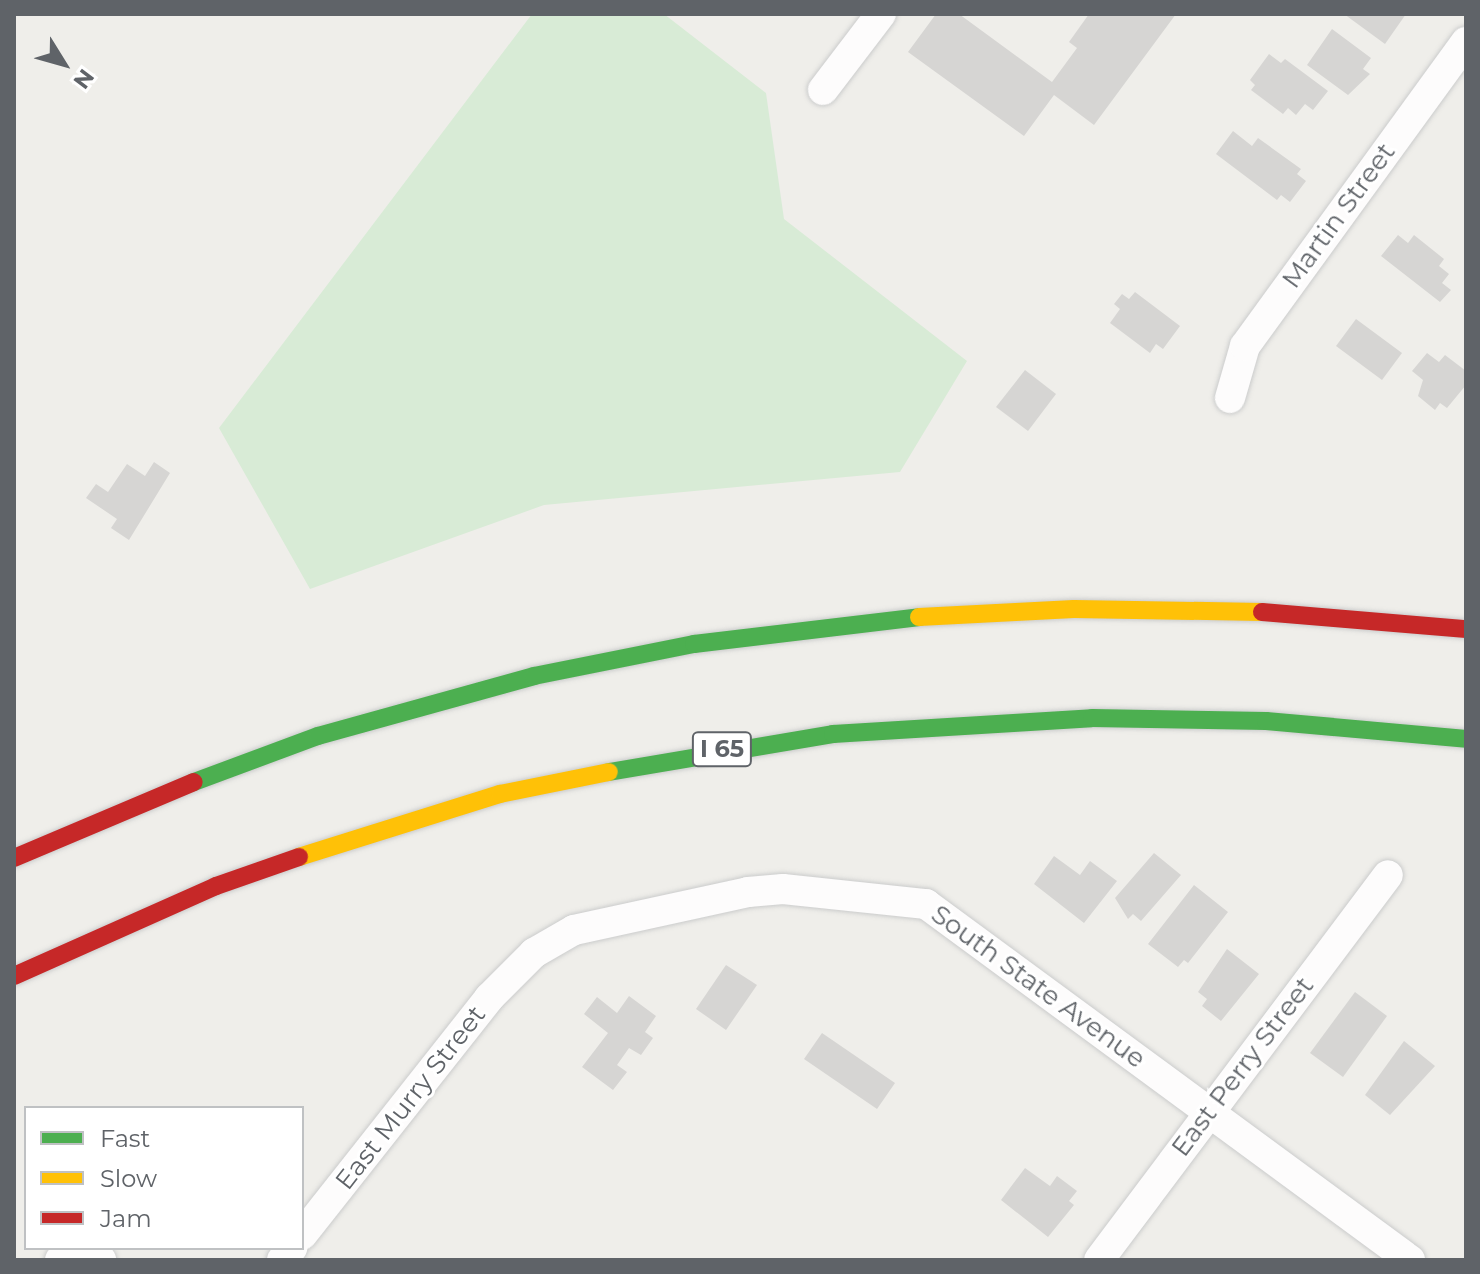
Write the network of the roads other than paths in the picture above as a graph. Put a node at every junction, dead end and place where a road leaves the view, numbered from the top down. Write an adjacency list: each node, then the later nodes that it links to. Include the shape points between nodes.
1 (881, 14): 3 (street)
2 (1466, 42): 4 (street, Martin Street, via 1245,346)
3 (823, 90)
4 (1230, 398)
5 (1466, 629): 7 (highway, via 1277,612 1074,609 917,617 694,644 534,676 318,736 146,800)
6 (1466, 739): 9 (highway, I 65, via 1266,721 1092,718 833,734 715,750 511,792 393,824 216,886)
7 (14, 858)
8 (1388, 875): 11 (street, East Perry Street)
9 (14, 976)
10 (489, 998): 11 (street, South State Avenue, via 534,953 574,930 748,892 799,890 926,904); 12 (street, East Murry Street)
11 (1209, 1111): 15 (street, East Perry Street); 16 (street, South State Avenue)
12 (304, 1232)
13 (60, 1260): 14 (street, via 79,1254)
14 (101, 1260)
15 (1099, 1260)
16 (1410, 1260)

